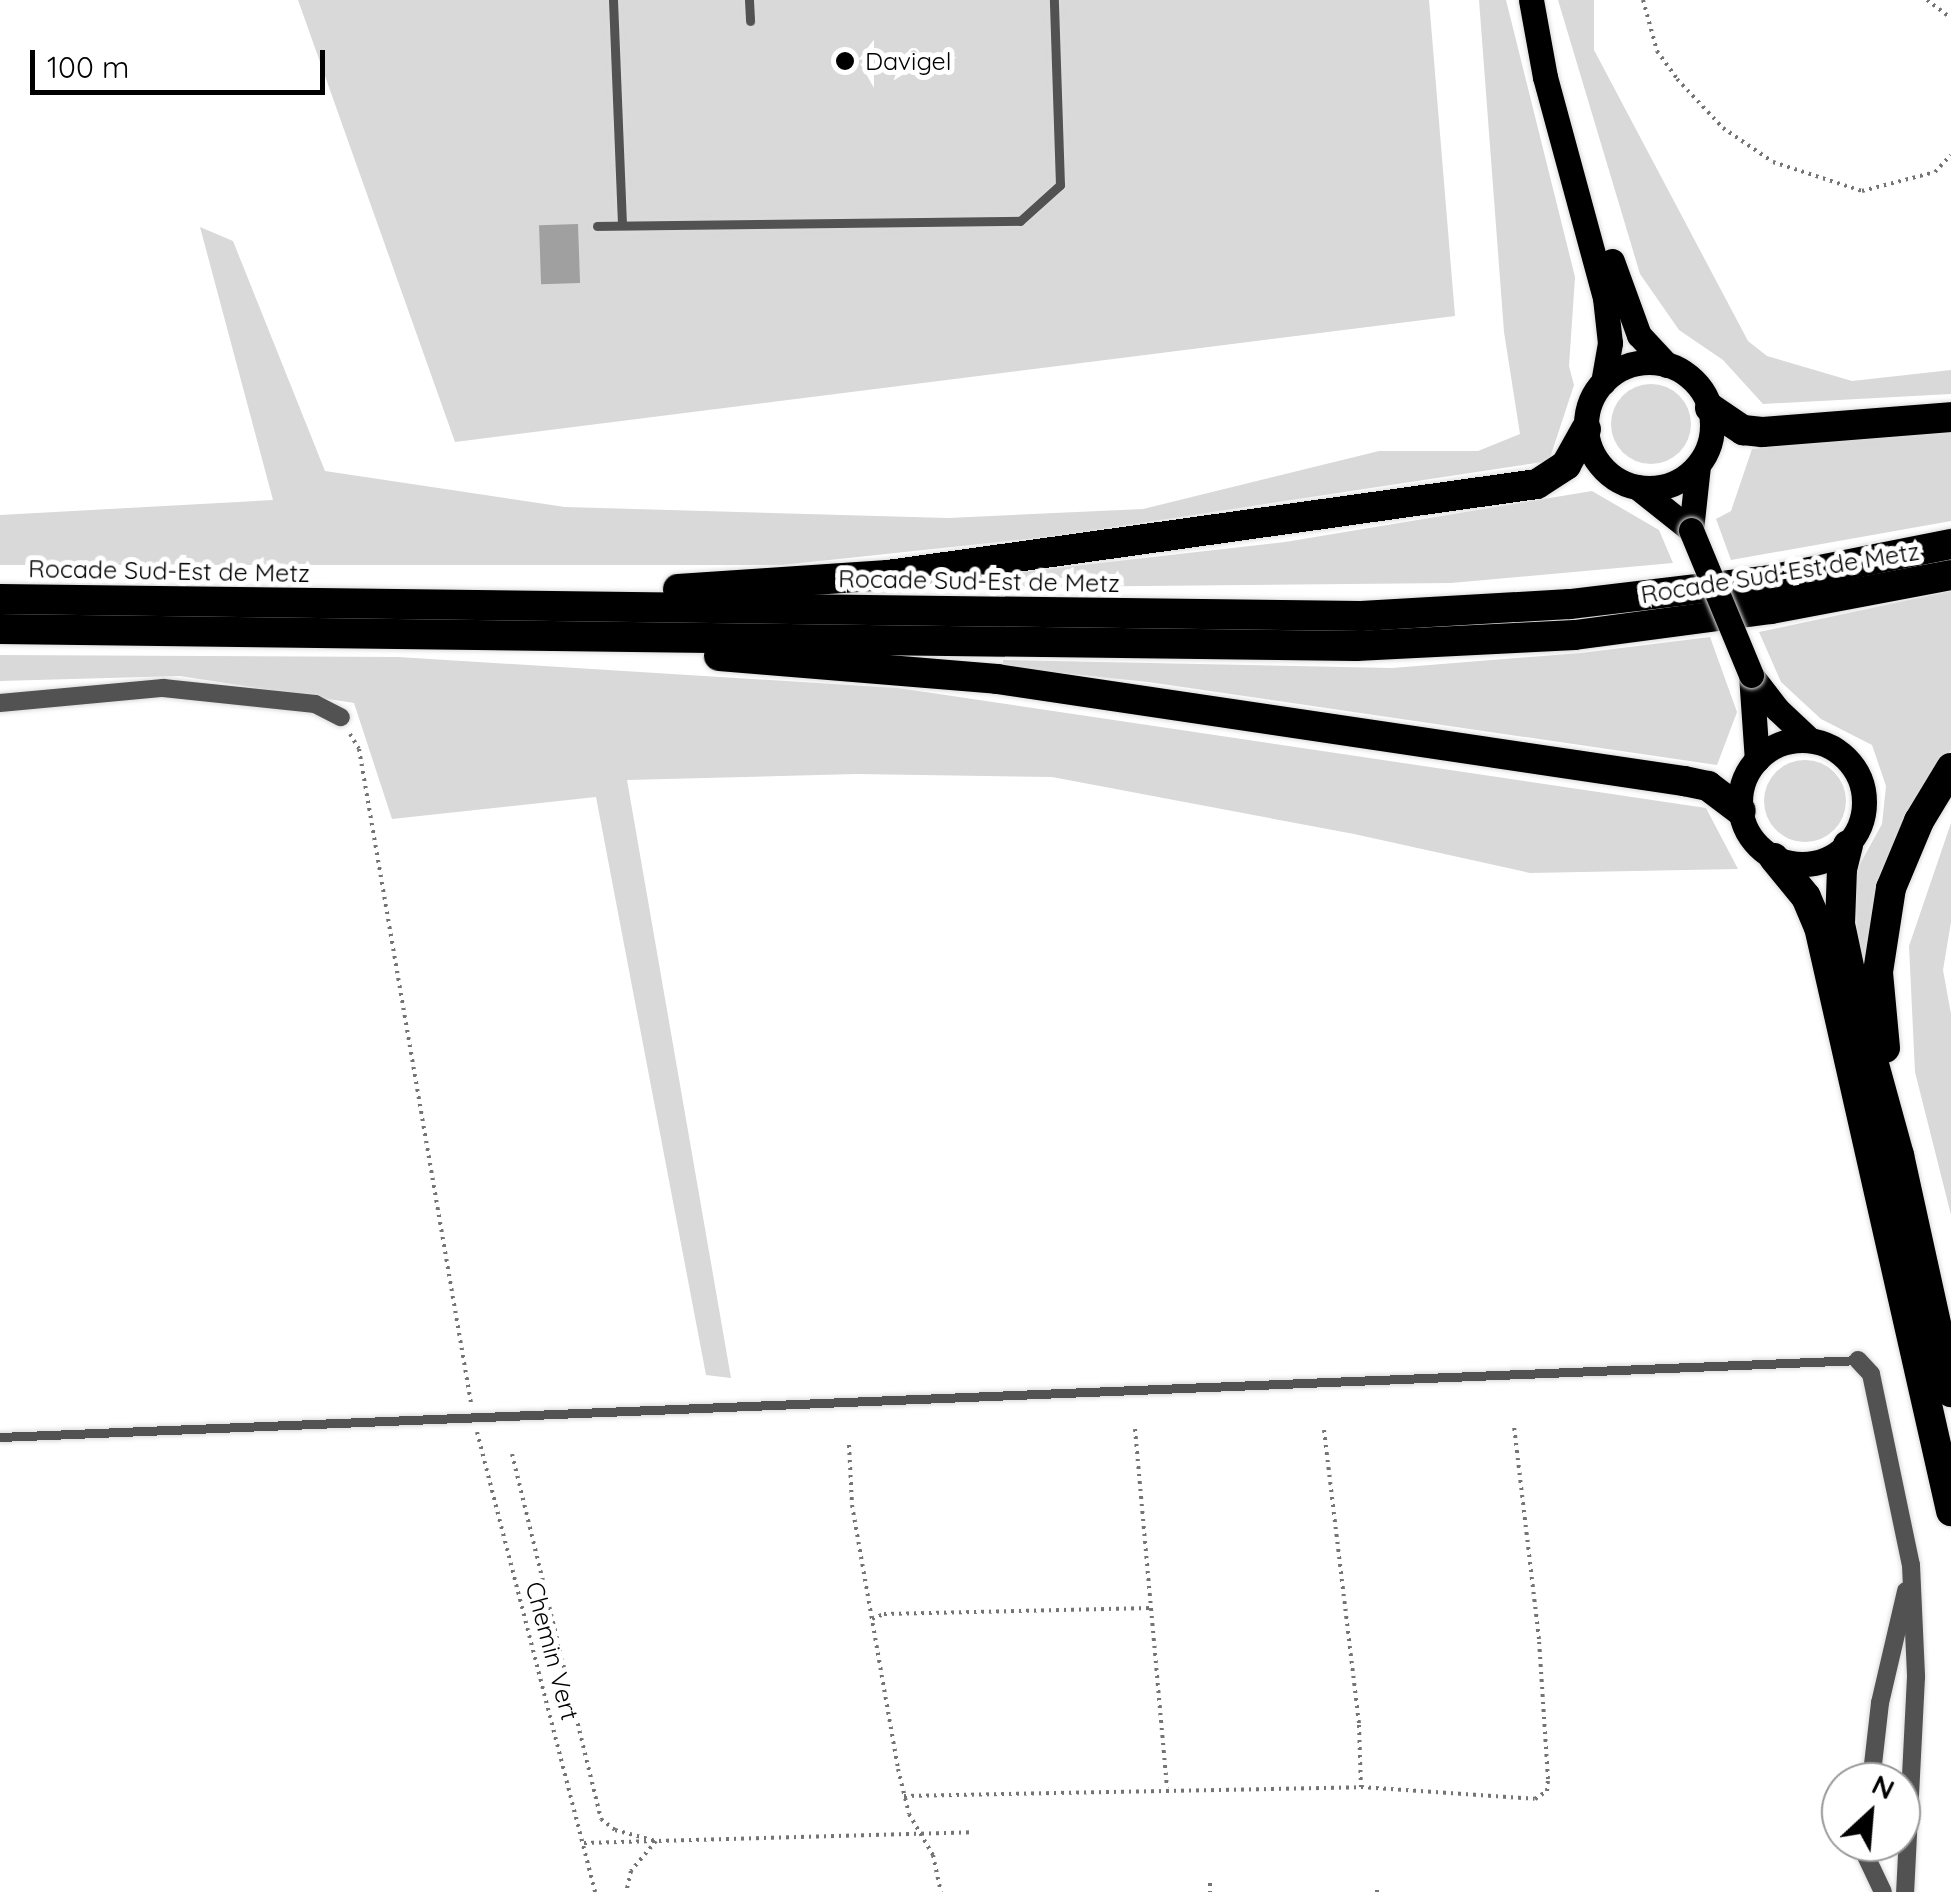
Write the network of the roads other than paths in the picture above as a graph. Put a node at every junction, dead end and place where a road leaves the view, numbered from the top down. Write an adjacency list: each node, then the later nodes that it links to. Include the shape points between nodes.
1 (613, 0): 7 (lane)
2 (749, 0): 5 (lane)
3 (1054, 0): 7 (lane, via 1060,186 1020,221)
4 (1531, 0): 6 (main road)
5 (750, 20)
6 (1538, 28): 9 (main road, via 1559,76 1631,319); 10 (main road, via 1544,76 1605,298 1610,343)
7 (622, 224): 8 (lane)
8 (597, 226)
9 (1667, 365): 10 (main road, via 1632,364); 11 (main road, via 1694,381)
10 (1603, 382): 13 (main road)
11 (1710, 408): 12 (highway, via 1742,430 1762,432); 14 (main road, via 1708,448)
12 (1951, 416)
13 (1586, 429): 15 (main road, via 1602,467); 20 (highway, via 1554,475 1477,494 888,575)
14 (1698, 466): 15 (main road, via 1659,488); 16 (main road)
15 (1637, 487): 16 (main road)
16 (1691, 530): 23 (main road, bridge)
17 (1951, 544): 20 (highway, Rocade Sud-Est de Metz, via 1725,586 1570,604 1361,616)
18 (1951, 575): 22 (highway, Rocade Sud-Est de Metz, via 1576,635 1356,646)
19 (0, 599): 20 (highway, Rocade Sud-Est de Metz)
20 (464, 604)
21 (0, 629): 22 (highway, Rocade Sud-Est de Metz)
22 (452, 634): 29 (highway, via 997,679 1684,781 1708,786)
23 (1751, 676): 26 (main road); 27 (main road)
24 (0, 702): 25 (street, via 163,688 314,704)
25 (340, 717)
26 (1810, 740): 27 (main road, via 1781,744); 30 (main road, via 1838,752 1858,774 1863,819)
27 (1757, 760): 29 (main road, via 1741,789)
28 (1951, 768): 32 (highway, via 1903,854 1883,930 1879,1006)
29 (1740, 810): 31 (main road, via 1752,838)
30 (1848, 845): 31 (main road, via 1813,864); 32 (highway, via 1840,924)
31 (1774, 858): 36 (highway, via 1806,897 1818,927)
32 (1899, 1155): 34 (highway)
33 (1858, 1360): 35 (lane); 37 (street, via 1871,1374)
34 (1951, 1392)
35 (0, 1437)
36 (1951, 1512)
37 (1912, 1565): 38 (street, via 1880,1704); 41 (street, via 1916,1677)
38 (1874, 1762)
39 (1869, 1862): 40 (street)
40 (1883, 1892)
41 (1905, 1892)

